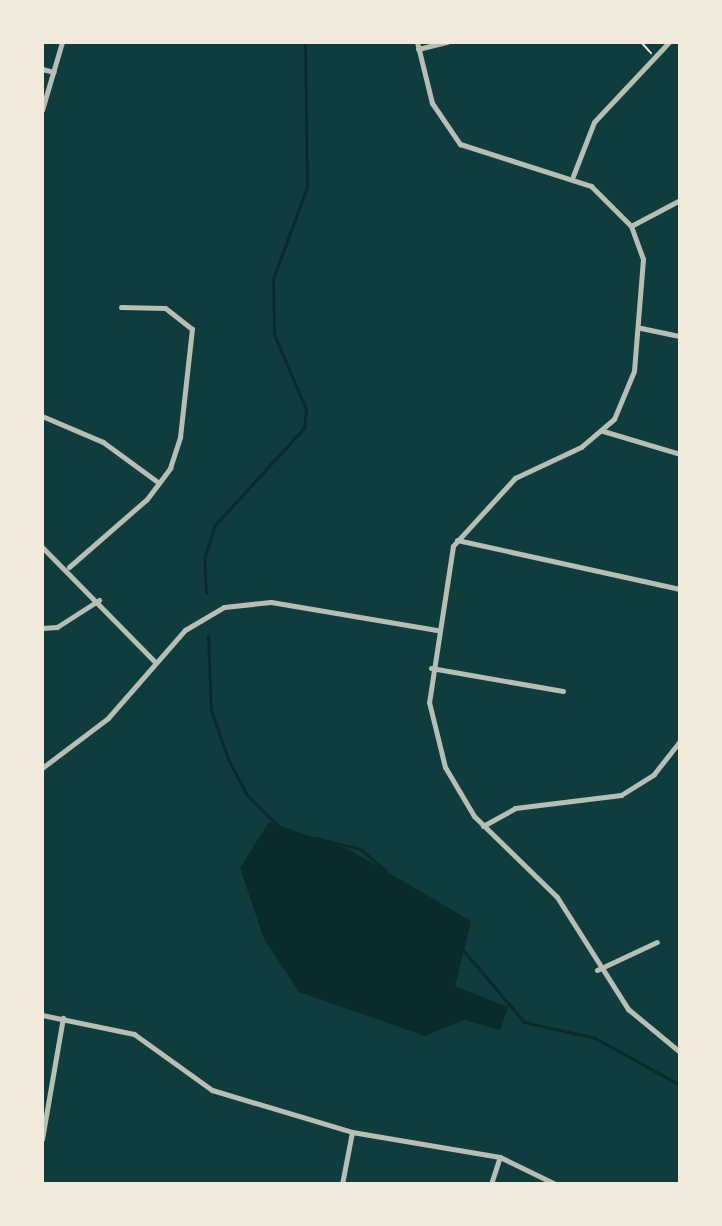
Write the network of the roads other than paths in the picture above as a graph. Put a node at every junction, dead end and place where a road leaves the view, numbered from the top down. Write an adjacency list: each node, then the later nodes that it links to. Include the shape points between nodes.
1 (62, 42): 6 (street)
2 (447, 42): 4 (street)
3 (669, 42): 8 (street, via 594,122)
4 (418, 46): 8 (street, via 432,103 460,144 486,158)
5 (42, 69): 6 (street)
6 (54, 72): 7 (street)
7 (42, 110)
8 (573, 176): 10 (street)
9 (680, 200): 10 (street)
10 (631, 226): 12 (street, via 646,275)
11 (121, 307): 17 (street, via 176,313 194,340 175,456)
12 (641, 328): 13 (street); 15 (street, via 626,398)
13 (680, 336)
14 (42, 416): 17 (street, via 103,442)
15 (603, 431): 16 (street); 18 (street, via 515,478)
16 (680, 454)
17 (159, 483): 20 (street)
18 (457, 540): 21 (street); 24 (street)
19 (42, 547): 20 (street)
20 (69, 567): 22 (street)
21 (680, 589)
22 (99, 600): 23 (street); 25 (street)
23 (42, 628)
24 (437, 630): 25 (street, via 254,601 196,622); 26 (street)
25 (155, 662): 29 (street, via 108,718)
26 (431, 668): 27 (street); 30 (street, via 434,737 455,788)
27 (563, 691)
28 (680, 741): 30 (street, via 654,774 621,795 515,808)
29 (42, 768)
30 (483, 826): 32 (street, via 557,897)
31 (657, 942): 32 (street)
32 (597, 970): 35 (street, via 628,1009)
33 (42, 1015): 34 (street)
34 (63, 1018): 36 (street, via 134,1034 212,1090); 37 (street)
35 (680, 1052)
36 (352, 1132): 38 (street); 39 (street)
37 (42, 1139)
38 (500, 1157): 40 (street); 41 (street)
39 (342, 1184)
40 (491, 1184)
41 (555, 1184)

